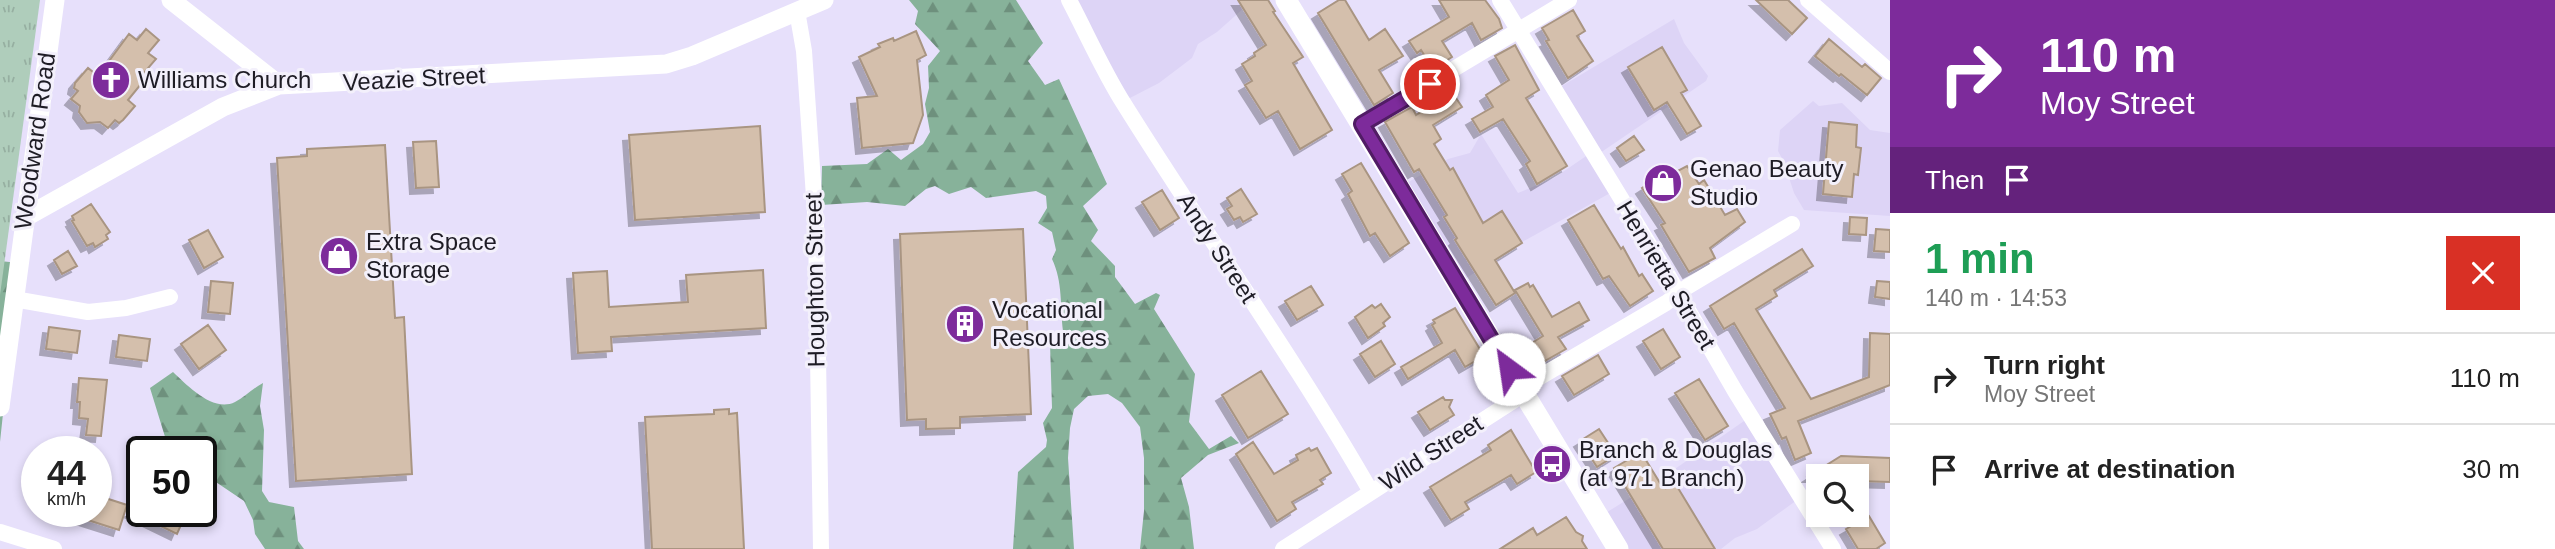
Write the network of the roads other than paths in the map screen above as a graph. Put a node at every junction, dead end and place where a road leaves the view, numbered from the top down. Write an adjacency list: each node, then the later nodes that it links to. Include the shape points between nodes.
1 (55, 0): 14 (street, Woodward Road)
2 (171, 0): 12 (street)
3 (824, 0): 9 (street, Veazie Street)
4 (1069, 0): 21 (street, Andy Street, via 1122,102)
5 (1286, 0): 13 (main road)
6 (1500, 0): 10 (street, Henrietta Street)
7 (1569, 0): 10 (street)
8 (1808, 0): 11 (street)
9 (797, 11): 12 (street, Veazie Street, via 666,64); 24 (street, Houghton Street, via 816,226)
10 (1520, 30): 13 (street); 16 (street, Henrietta Street)
11 (1890, 72)
12 (279, 85): 14 (street, Veazie Street, via 223,107)
13 (1362, 124): 19 (main road)
14 (24, 218): 18 (street, Woodward Road)
15 (1792, 224): 16 (street, Wild Street)
16 (1678, 294): 19 (street, Wild Street); 27 (street, Henrietta Street)
17 (170, 297): 18 (street, via 88,312)
18 (14, 299): 20 (street, Woodward Road)
19 (1522, 392): 21 (street, Wild Street); 26 (main road)
20 (0, 407)
21 (1371, 492): 25 (street, Wild Street)
22 (0, 533): 23 (street)
23 (54, 549)
24 (821, 549)
25 (1283, 549)
26 (1618, 549)
27 (1833, 549)

